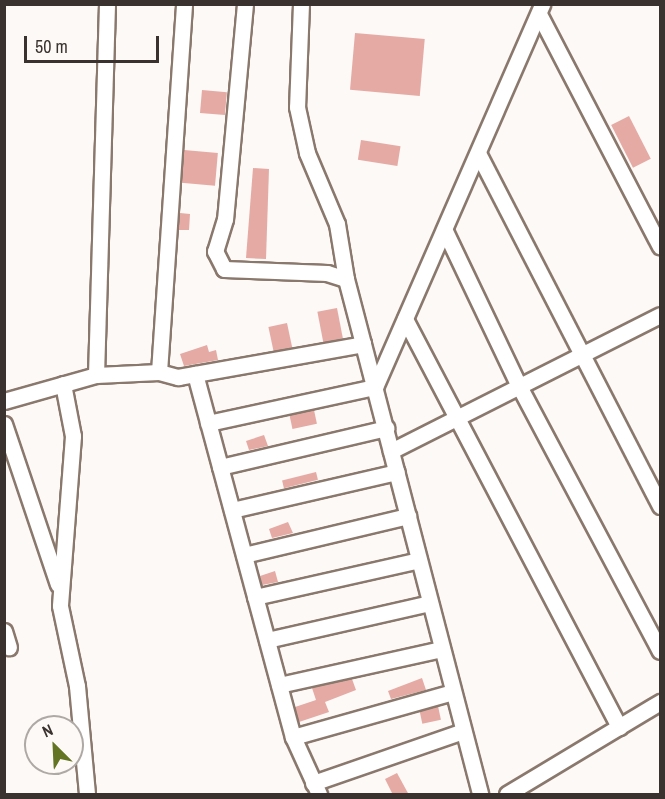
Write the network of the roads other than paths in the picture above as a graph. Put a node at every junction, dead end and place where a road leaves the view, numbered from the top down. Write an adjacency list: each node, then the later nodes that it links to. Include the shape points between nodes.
1 (107, 4): 16 (street)
2 (184, 4): 14 (street)
3 (245, 4): 9 (street, via 225,219 215,251 224,269 327,273)
4 (301, 4): 9 (street, via 297,107 307,153 337,224)
5 (541, 9): 6 (street); 8 (street)
6 (479, 155): 7 (street); 13 (street)
7 (445, 231): 11 (street); 18 (street)
8 (660, 246)
9 (346, 279): 12 (street)
10 (660, 315): 13 (street)
11 (405, 319): 19 (street); 21 (street)
12 (363, 344): 15 (street); 19 (street)
13 (582, 354): 18 (street); 28 (street)
14 (159, 372): 15 (street); 16 (street)
15 (195, 374): 22 (street)
16 (96, 375): 17 (street)
17 (63, 384): 20 (street); 33 (street, via 73,436)
18 (519, 386): 21 (street); 40 (street)
19 (375, 387): 22 (street); 24 (street)
20 (4, 401)
21 (455, 418): 25 (street); 44 (street)
22 (208, 423): 26 (street)
23 (4, 424): 33 (street)
24 (386, 428): 25 (street); 26 (street)
25 (391, 451): 27 (street)
26 (220, 467): 29 (street)
27 (397, 472): 29 (street); 30 (street)
28 (660, 506)
29 (232, 510): 31 (street)
30 (408, 516): 31 (street); 32 (street)
31 (244, 555): 34 (street)
32 (419, 560): 34 (street); 35 (street)
33 (59, 588): 48 (street, via 77,686)
34 (255, 597): 37 (street)
35 (430, 603): 37 (street); 39 (street)
36 (4, 631): 38 (street)
37 (267, 640): 41 (street)
38 (9, 647)
39 (442, 649): 41 (street); 42 (street)
40 (660, 651)
41 (279, 685): 46 (street)
42 (453, 692): 45 (street); 46 (street)
43 (660, 702): 44 (street)
44 (619, 727): 50 (street)
45 (463, 731): 47 (street); 49 (street)
46 (293, 737): 47 (street)
47 (316, 789)
48 (87, 795)
49 (480, 795)
50 (507, 795)

